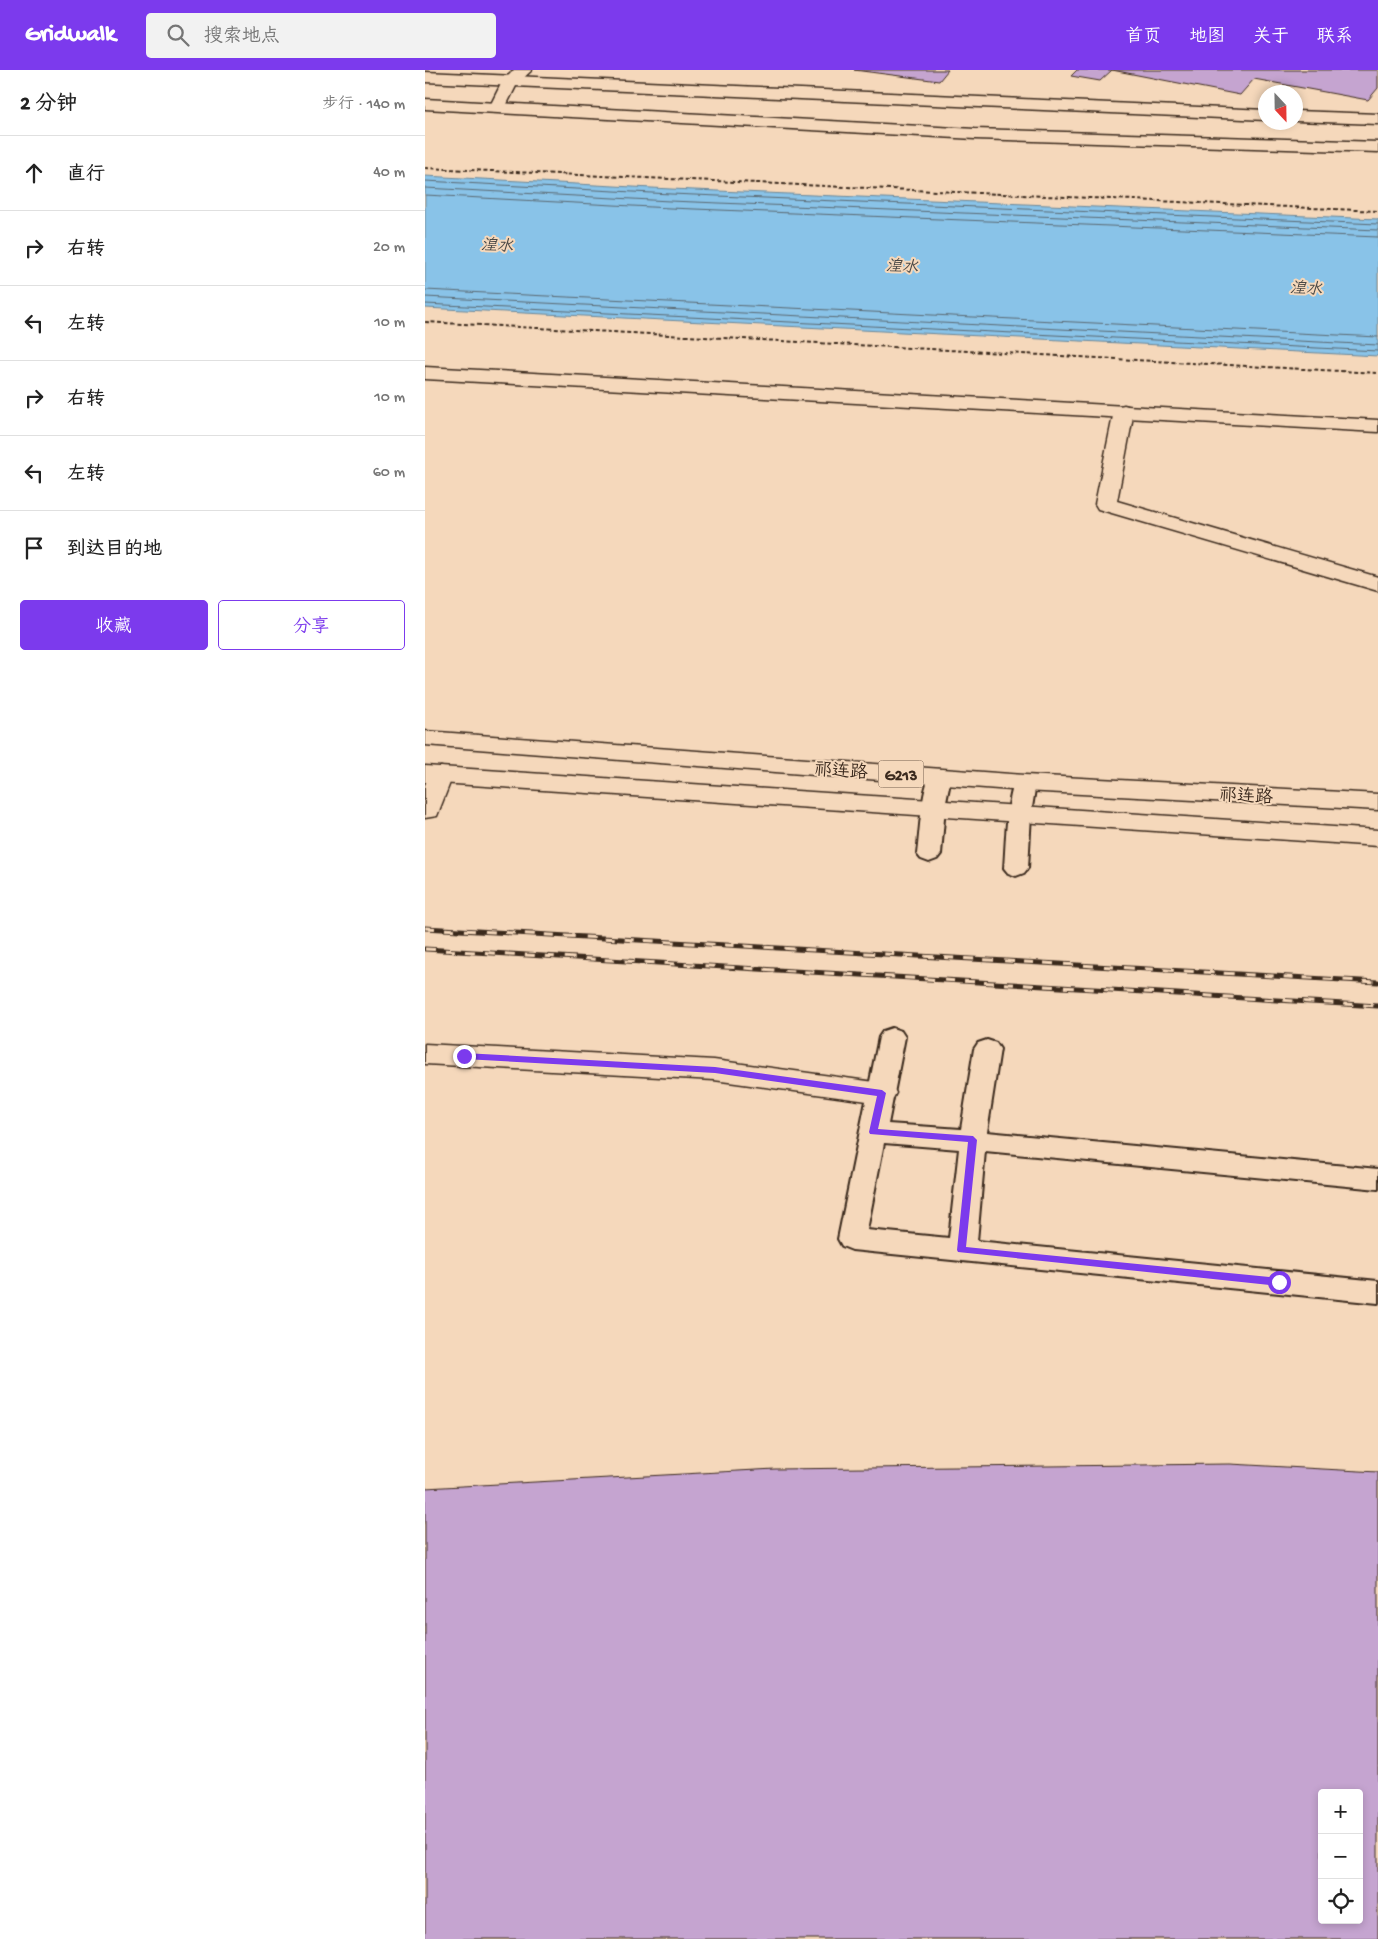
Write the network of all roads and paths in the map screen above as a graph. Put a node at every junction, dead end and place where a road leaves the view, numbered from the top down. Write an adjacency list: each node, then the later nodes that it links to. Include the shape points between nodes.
1 (524, 70): 3 (main road)
2 (425, 77): 3 (main road)
3 (510, 82): 5 (main road); 6 (main road)
4 (425, 104): 5 (main road)
5 (497, 108): 9 (main road, via 975,134)
6 (1258, 115)
7 (1303, 116): 8 (main road)
8 (1378, 119)
9 (1378, 147)
10 (425, 168): 11 (path)
11 (1378, 211)
12 (425, 322): 14 (path)
13 (425, 373): 15 (main road)
14 (1378, 373)
15 (1124, 411): 16 (main road); 17 (main road, via 1105,504)
16 (1378, 426)
17 (1378, 584)
18 (425, 738): 20 (main road, 祁连路 / G213)
19 (433, 774): 23 (main road, 祁连路 / G213); 24 (main road, via 428,810)
20 (940, 777): 21 (main road, 祁连路 / G213); 23 (lane)
21 (1025, 784): 22 (main road, 祁连路 / G213); 25 (lane)
22 (1378, 802)
23 (934, 807): 25 (main road, 祁连路 / G213); 27 (lane)
24 (425, 810)
25 (1020, 814): 26 (main road, 祁连路 / G213); 28 (lane)
26 (1378, 838)
27 (929, 854)
28 (1016, 868)
29 (892, 1037): 32 (lane)
30 (987, 1049): 34 (lane)
31 (425, 1054): 32 (main road, via 715,1070)
32 (882, 1093): 33 (lane)
33 (873, 1132): 34 (lane); 36 (lane, via 852,1239)
34 (973, 1140): 35 (lane); 36 (lane)
35 (1378, 1179)
36 (962, 1250): 37 (lane)
37 (1378, 1292)

